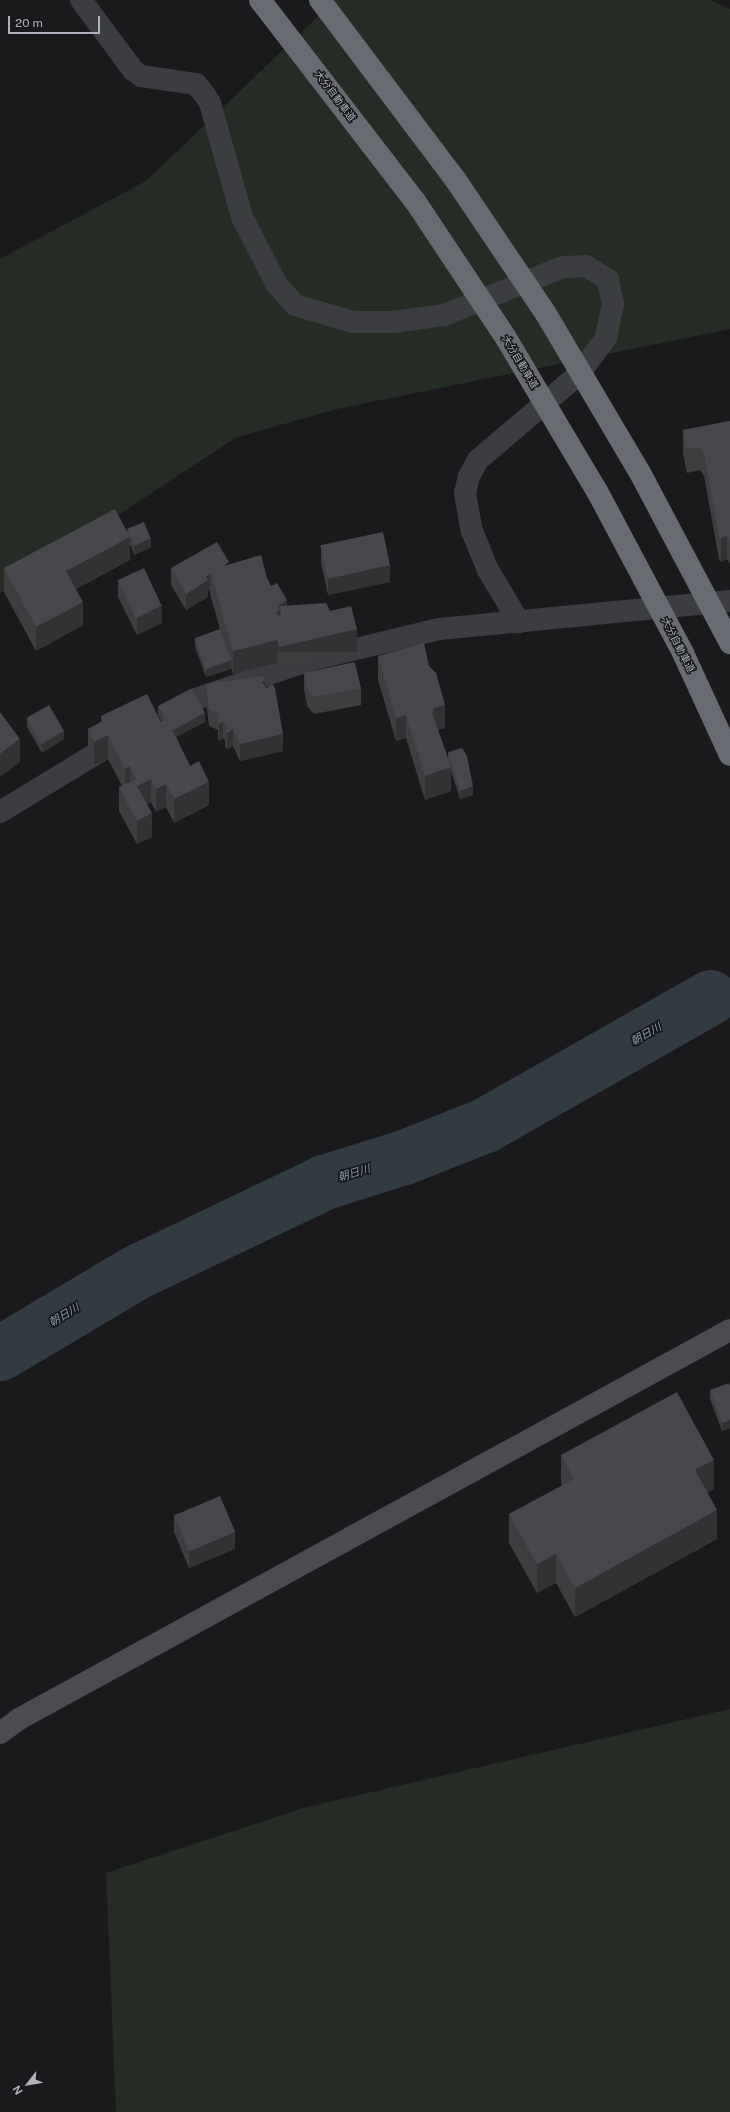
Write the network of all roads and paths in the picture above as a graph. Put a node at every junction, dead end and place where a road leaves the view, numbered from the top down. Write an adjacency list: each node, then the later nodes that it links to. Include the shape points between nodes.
1 (81, 0): 5 (street, via 133,70 141,76 196,84 205,95 210,103 242,217 277,285 295,305 353,322 393,322 444,315 563,267 586,266 608,280 613,304 606,338 579,374 478,460 469,476 465,493 472,531 488,570)
2 (260, 0): 9 (highway, 大分自動車道, bridge, via 415,201 506,338 597,491 683,653)
3 (320, 0): 6 (highway, bridge, via 455,179 554,328 639,471)
4 (730, 601): 5 (street)
5 (519, 622): 7 (street, via 439,629 310,660 193,700)
6 (730, 644)
7 (151, 723)
8 (130, 734): 10 (street)
9 (730, 755)
10 (0, 812)
11 (730, 1330): 12 (street, via 19,1719)
12 (0, 1732)

